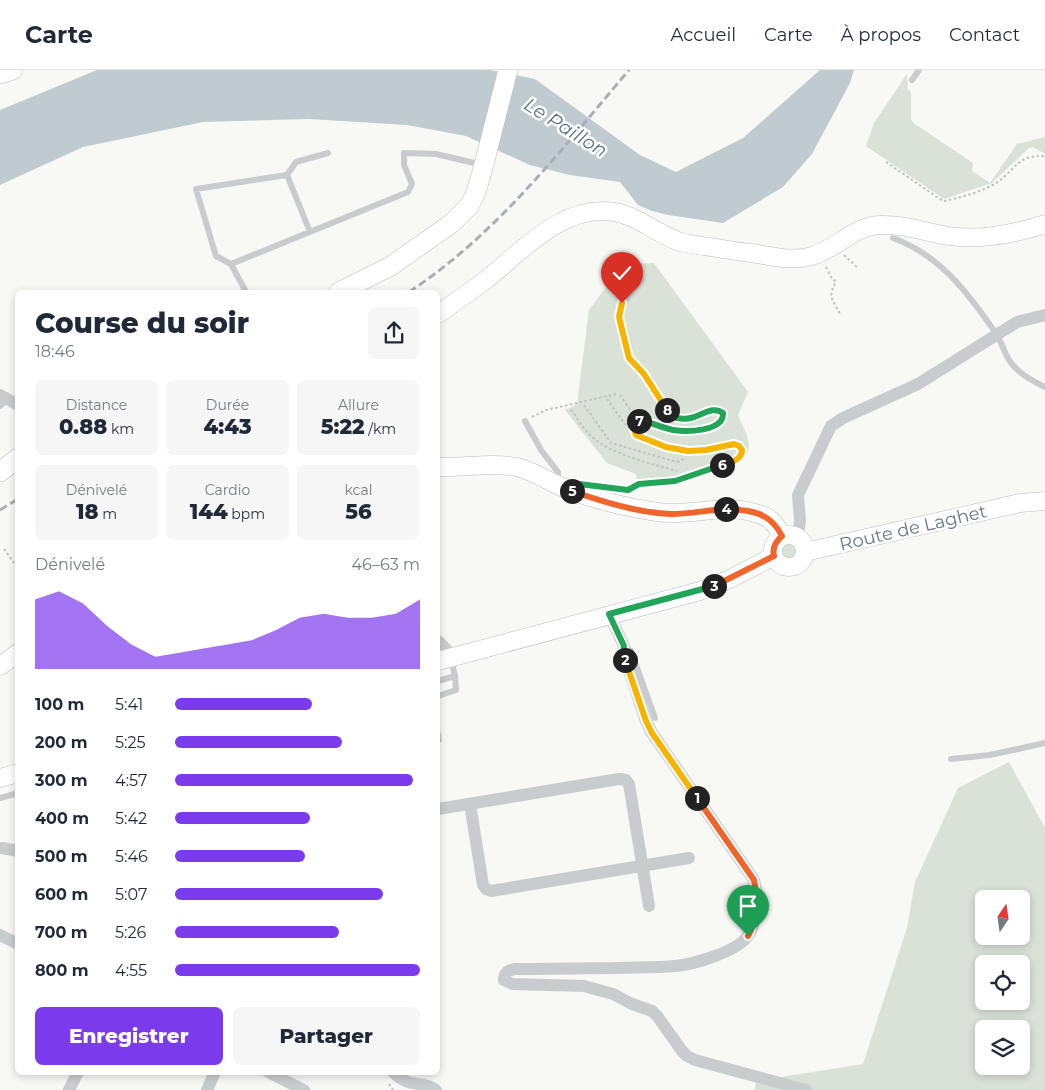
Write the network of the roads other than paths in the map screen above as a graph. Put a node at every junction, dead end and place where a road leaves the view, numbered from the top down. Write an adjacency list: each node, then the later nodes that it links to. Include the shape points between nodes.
1 (13, 70): 4 (main road)
2 (508, 70): 7 (main road)
3 (919, 70): 5 (lane)
4 (0, 74)
5 (912, 80)
6 (328, 153): 8 (lane, via 296,162)
7 (485, 162): 10 (lane, via 436,154 404,153 404,164 412,184 408,192); 13 (main road, via 475,195 466,210)
8 (287, 175): 10 (lane); 12 (lane, via 196,189 216,256)
9 (1045, 224): 18 (street, via 991,237 949,236 896,225 877,225 856,232 812,256 790,258 680,242 627,215 590,213 567,219 547,230)
10 (310, 232): 12 (lane)
11 (893, 238): 20 (lane, via 918,250 952,275)
12 (231, 264): 15 (lane)
13 (391, 266): 16 (main road); 17 (main road, via 376,281)
14 (642, 280): 28 (lane, via 622,303 620,310 629,358 644,374 671,416 692,419 718,410 723,413 723,418 715,426 688,431 672,430 642,420 634,424 636,435 666,447 696,451 734,444 739,446 742,454 726,464 675,481 639,484 628,490 579,484)
15 (245, 290)
16 (343, 290)
17 (373, 290)
18 (440, 313)
19 (1045, 314): 20 (street, via 1017,322)
20 (997, 334): 21 (lane, via 1009,361 1022,374); 31 (street, via 918,384 831,426 801,486 797,501 799,528)
21 (1045, 388)
22 (525, 421): 26 (lane, via 558,472)
23 (15, 460): 25 (main road)
24 (440, 467): 26 (street, via 515,467 530,470)
25 (0, 472)
26 (554, 482): 28 (street)
27 (1045, 488): 29 (street); 30 (street, Route de Laghet)
28 (572, 491): 31 (street, via 659,513 742,509 772,520)
29 (1045, 500): 30 (street, Route de Laghet)
30 (1020, 503): 32 (street, Route de Laghet)
31 (788, 536): 32 (street, via 802,542); 33 (street, via 775,543)
32 (805, 552): 33 (street, via 801,562 792,566 781,564)
33 (774, 556): 34 (street, via 717,585)
34 (609, 614): 37 (street); 65 (street, via 624,646 623,652 652,733 754,880 757,897 751,930 748,936 726,951 689,964 508,970 504,980 512,984 584,986 613,994 658,1017 687,1056)
35 (440, 643): 37 (street, via 446,649)
36 (15, 655): 38 (street)
37 (444, 659): 39 (lane)
38 (0, 666)
39 (455, 676): 40 (lane); 41 (lane, via 456,690)
40 (440, 680)
41 (440, 695)
42 (1045, 743): 43 (lane, via 990,755)
43 (952, 759)
44 (15, 774): 45 (street)
45 (0, 778)
46 (15, 794): 47 (lane)
47 (0, 798)
48 (470, 804): 49 (street); 53 (street, via 626,780); 53 (street, via 486,889)
49 (440, 809)
50 (2, 848): 51 (street)
51 (15, 850)
52 (689, 858): 53 (street)
53 (643, 865): 54 (street)
54 (650, 906)
55 (0, 935): 56 (street)
56 (15, 942)
57 (76, 1075): 61 (street)
58 (214, 1075): 62 (street)
59 (274, 1075): 63 (street)
60 (396, 1075): 64 (street, via 409,1084)
61 (69, 1090)
62 (207, 1090)
63 (304, 1090)
64 (436, 1090)
65 (806, 1090)

